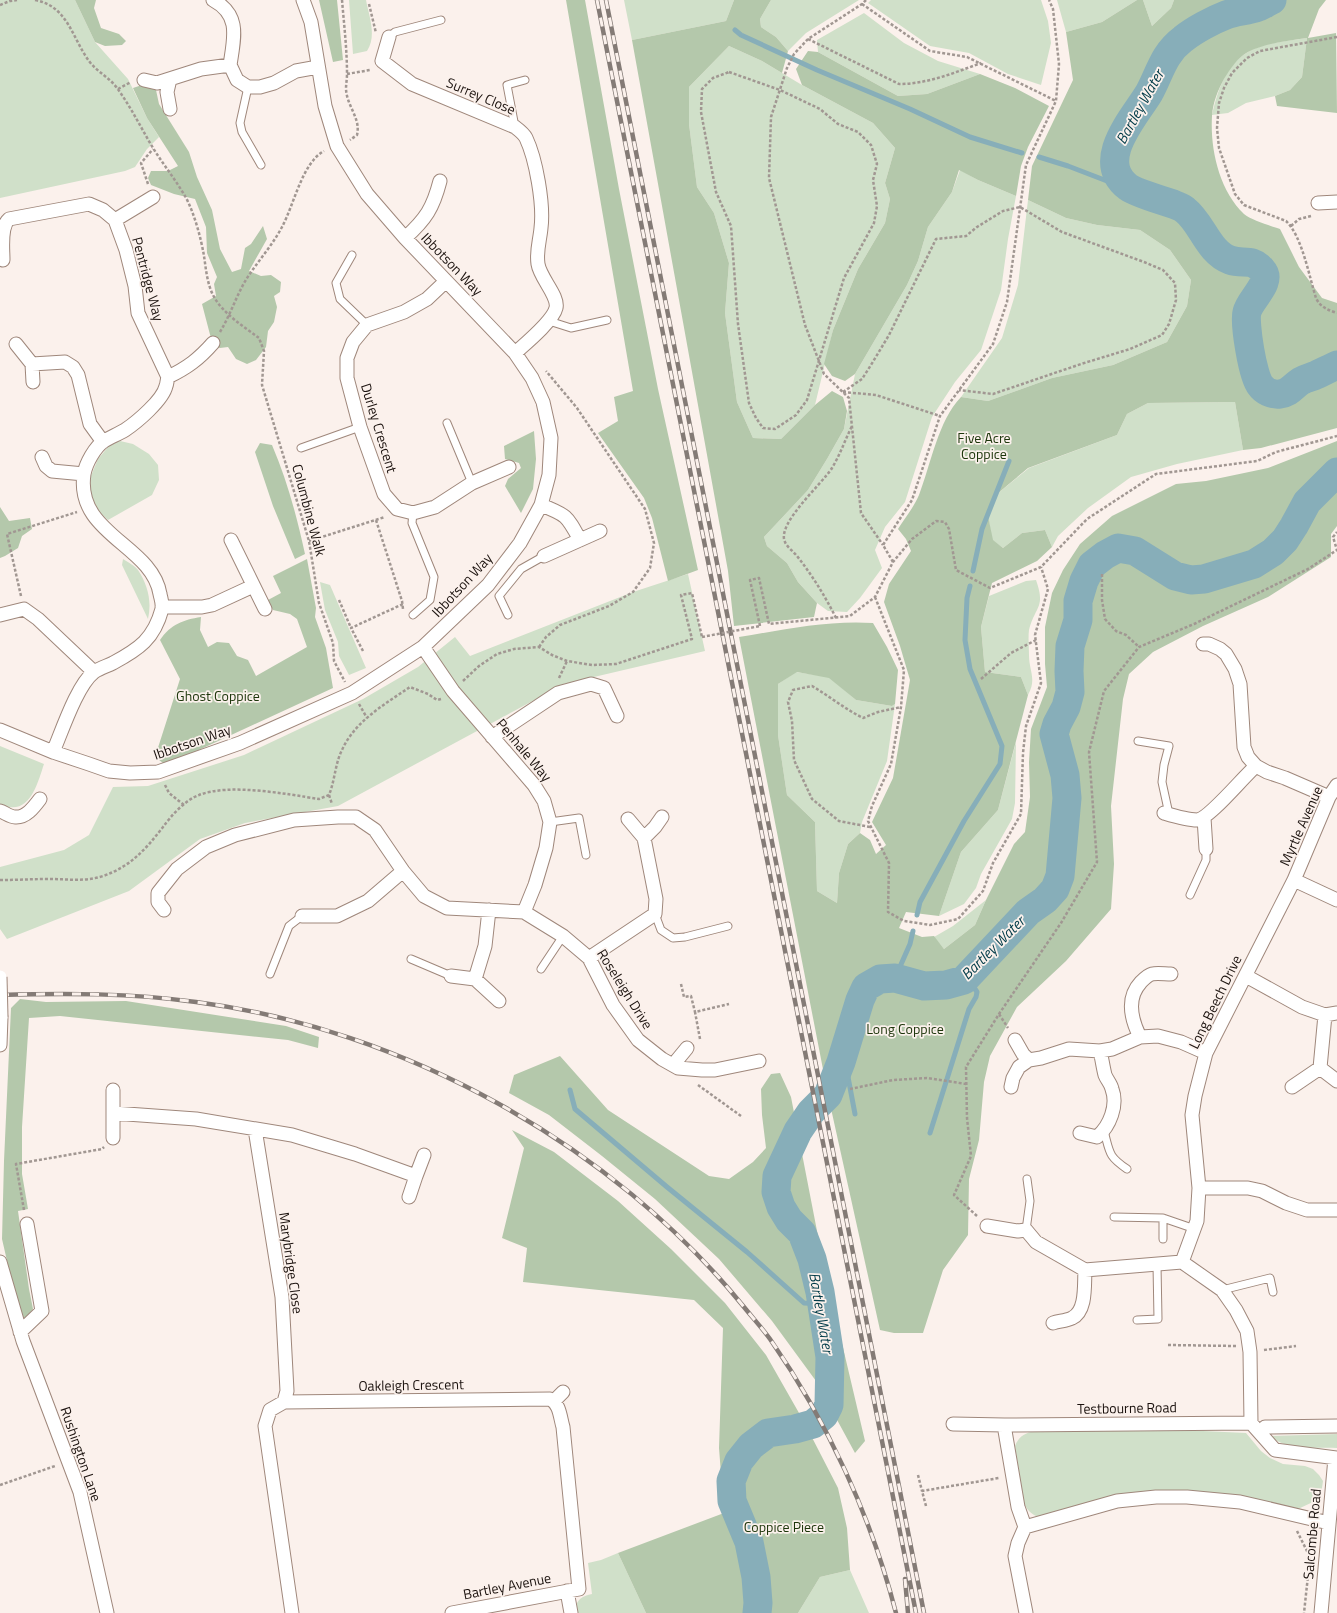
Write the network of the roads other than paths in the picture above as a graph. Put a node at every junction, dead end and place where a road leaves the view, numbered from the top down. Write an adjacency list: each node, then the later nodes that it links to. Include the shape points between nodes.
1 (213, 0): 5 (street, via 224,6 234,27)
2 (303, 0): 6 (street, Ibbotson Way, via 311,22)
3 (441, 20): 4 (lane, via 395,32)
4 (390, 37): 12 (street, Surrey Close, via 379,65 412,84)
5 (230, 65): 8 (street, via 201,68); 10 (street, via 237,80)
6 (318, 67): 10 (street, via 296,71 274,83 260,87); 19 (street, Ibbotson Way, via 325,106 337,146 366,194)
7 (144, 80): 8 (street, via 157,83)
8 (170, 80): 11 (street, via 167,92)
9 (525, 80): 12 (lane, via 507,85)
10 (248, 87): 13 (lane, via 240,123 242,132)
11 (170, 109)
12 (515, 127): 24 (street, Surrey Close, via 526,136 541,199 542,227 538,261 539,268 555,298 556,308)
13 (261, 165)
14 (440, 181): 19 (street, via 435,200 426,216)
15 (152, 197): 18 (street)
16 (1337, 202): 17 (street)
17 (1318, 203)
18 (115, 220): 21 (street, via 103,210 89,204 15,217 5,222 3,228); 30 (street, Pentridge Way, via 135,286 138,313)
19 (405, 238): 22 (street, Ibbotson Way)
20 (352, 255): 25 (lane, via 336,283 340,299)
21 (3, 260)
22 (446, 281): 25 (street, via 427,299 404,312); 28 (street, Ibbotson Way)
23 (607, 320): 24 (lane, via 571,328)
24 (549, 321): 28 (street, Surrey Close)
25 (367, 325): 33 (street, Durley Crescent, via 353,342 347,358 347,378)
26 (213, 343): 30 (street, via 200,357)
27 (16, 344): 29 (street)
28 (515, 353): 40 (street, Ibbotson Way, via 532,378 543,402 551,438 549,475)
29 (32, 364): 31 (street); 34 (street, via 65,362 73,367 78,375 90,424)
30 (168, 377): 34 (street, via 160,398 142,417)
31 (33, 382)
32 (447, 423): 39 (lane)
33 (360, 427): 35 (lane); 41 (street, Durley Crescent, via 384,494 397,509)
34 (103, 442): 38 (street, via 92,454)
35 (301, 448)
36 (42, 457): 38 (street, via 52,471)
37 (509, 467): 39 (street)
38 (84, 474): 47 (street, via 88,508 104,528 146,566 160,589)
39 (472, 483): 41 (street, via 435,506)
40 (541, 505): 44 (street, via 560,512 569,519); 53 (street, Ibbotson Way, via 520,543 488,585)
41 (413, 513): 50 (lane, via 412,523 434,577 430,600)
42 (600, 531): 44 (street)
43 (231, 540): 46 (street)
44 (580, 540): 45 (street)
45 (544, 556): 51 (lane, via 521,569 499,596)
46 (253, 586): 47 (street, via 212,605); 48 (street)
47 (162, 607): 54 (street, via 154,630 140,647)
48 (265, 609)
49 (0, 615): 54 (street, via 24,609)
50 (413, 615)
51 (508, 616)
52 (1203, 644): 60 (street, via 1220,649 1235,669 1240,684 1244,747)
53 (423, 648): 57 (street, Penhale Way, via 453,691); 59 (street, Ibbotson Way, via 352,693 240,744 158,772 130,774)
54 (94, 672): 59 (street, via 71,708)
55 (617, 716): 57 (street, via 604,688 591,684 558,693)
56 (0, 730): 59 (street, Ibbotson Way)
57 (492, 737): 69 (street, Penhale Way, via 534,785 544,801)
58 (1138, 741): 65 (lane, via 1169,746 1162,782)
59 (53, 752)
60 (1256, 766): 62 (street); 67 (street)
61 (1337, 785): 62 (street, Myrtle Avenue)
62 (1329, 797): 74 (street, Myrtle Avenue)
63 (40, 799): 64 (street, via 25,815 15,817)
64 (0, 811)
65 (1166, 814): 67 (street, via 1198,820)
66 (662, 817): 70 (street)
67 (1204, 818): 71 (street)
68 (628, 819): 70 (street)
69 (550, 822): 72 (lane, via 579,818); 79 (street, Penhale Way, via 546,848)
70 (644, 838): 80 (street, via 656,899)
71 (1206, 849): 75 (lane, via 1206,860)
72 (586, 855)
73 (403, 871): 77 (street, Roseleigh Drive, via 375,830 356,818 294,820 235,835 206,847 177,869 158,893 158,902); 78 (street, Roseleigh Drive, via 424,896 448,908); 81 (street, via 368,901 337,916)
74 (1294, 880): 76 (street); 91 (street, Long Beech Drive)
75 (1190, 895)
76 (1337, 900)
77 (164, 910)
78 (489, 910): 79 (street, Roseleigh Drive); 92 (street, via 485,946)
79 (524, 912): 83 (street, Roseleigh Drive)
80 (655, 914): 82 (lane, via 661,930 673,938); 84 (street)
81 (302, 916): 87 (lane, via 289,926)
82 (728, 926)
83 (563, 936): 84 (street, Roseleigh Drive); 86 (lane)
84 (589, 958): 103 (street, Roseleigh Drive, via 613,1005 638,1040)
85 (411, 959): 90 (lane)
86 (541, 969)
87 (270, 974)
88 (1170, 974): 95 (street, via 1152,974 1144,978 1133,994 1131,1006 1134,1025)
89 (0, 976): 97 (street, bridge)
90 (451, 976): 92 (street)
91 (1246, 976): 94 (street, via 1302,1007); 100 (street, Long Beech Drive)
92 (475, 978): 93 (street)
93 (499, 1001)
94 (1331, 1014): 104 (street)
95 (1140, 1037): 99 (street, via 1112,1049); 100 (street, via 1158,1036 1181,1042)
96 (1015, 1040): 101 (street)
97 (0, 1045)
98 (686, 1048): 103 (street)
99 (1100, 1051): 101 (street, via 1070,1049); 111 (street, via 1114,1101 1112,1114)
100 (1206, 1053): 118 (street, Long Beech Drive, via 1192,1115)
101 (1029, 1060): 106 (street, via 1019,1067)
102 (759, 1061): 103 (street, Roseleigh Drive, via 715,1070 678,1068)
103 (672, 1065)
104 (1320, 1068): 105 (street); 107 (street)
105 (1337, 1081)
106 (1011, 1087)
107 (1292, 1087)
108 (113, 1090): 109 (street)
109 (113, 1113): 110 (street, via 196,1119); 113 (street)
110 (255, 1129): 116 (street, via 292,1135); 137 (street, Marybridge Close, via 282,1297 288,1391)
111 (1104, 1131): 112 (street, via 1097,1137); 115 (lane, via 1112,1157)
112 (1080, 1133)
113 (109, 1142)
114 (424, 1155): 116 (street)
115 (1127, 1169)
116 (416, 1176): 119 (street)
117 (1028, 1179): 126 (lane, via 1030,1201)
118 (1199, 1188): 120 (street, via 1248,1188 1262,1191 1307,1210); 125 (street, Long Beech Drive)
119 (409, 1197)
120 (1337, 1210)
121 (1114, 1217): 122 (lane)
122 (1163, 1218): 125 (lane); 127 (lane)
123 (27, 1224): 136 (street, via 42,1311)
124 (987, 1226): 126 (street)
125 (1195, 1229): 129 (street, Long Beech Drive)
126 (1026, 1230): 131 (street, via 1036,1242)
127 (1163, 1239)
128 (0, 1262): 136 (street, Rushington Lane)
129 (1182, 1262): 130 (street); 132 (street)
130 (1157, 1265): 131 (street); 134 (lane, via 1158,1319)
131 (1085, 1270): 135 (street, via 1082,1304 1077,1315)
132 (1222, 1290): 133 (lane, via 1270,1278); 138 (street, via 1247,1331 1250,1349)
133 (1273, 1292)
134 (1137, 1320)
135 (1053, 1323)
136 (20, 1332): 147 (street, Rushington Lane, via 80,1492)
137 (284, 1402): 146 (street, Oakleigh Crescent, via 559,1397); 148 (street, Oakleigh Crescent, via 266,1407 265,1426)
138 (1251, 1423): 140 (street, Testbourne Road); 143 (street, via 1275,1450)
139 (953, 1424): 140 (street, Testbourne Road)
140 (1004, 1425): 145 (street, via 1018,1507)
141 (1337, 1426): 142 (street)
142 (1265, 1427)
143 (1336, 1458): 144 (street, Salcombe Road)
144 (1329, 1523): 145 (street, via 1240,1502 1156,1497 1117,1501); 152 (street, Salcombe Road)
145 (1025, 1527): 151 (street, via 1015,1556)
146 (573, 1590): 149 (street, Bartley Avenue); 150 (street, Bartley Avenue)
147 (107, 1613)
148 (292, 1613)
149 (452, 1613)
150 (571, 1613)
151 (1026, 1613)
152 (1321, 1613)

